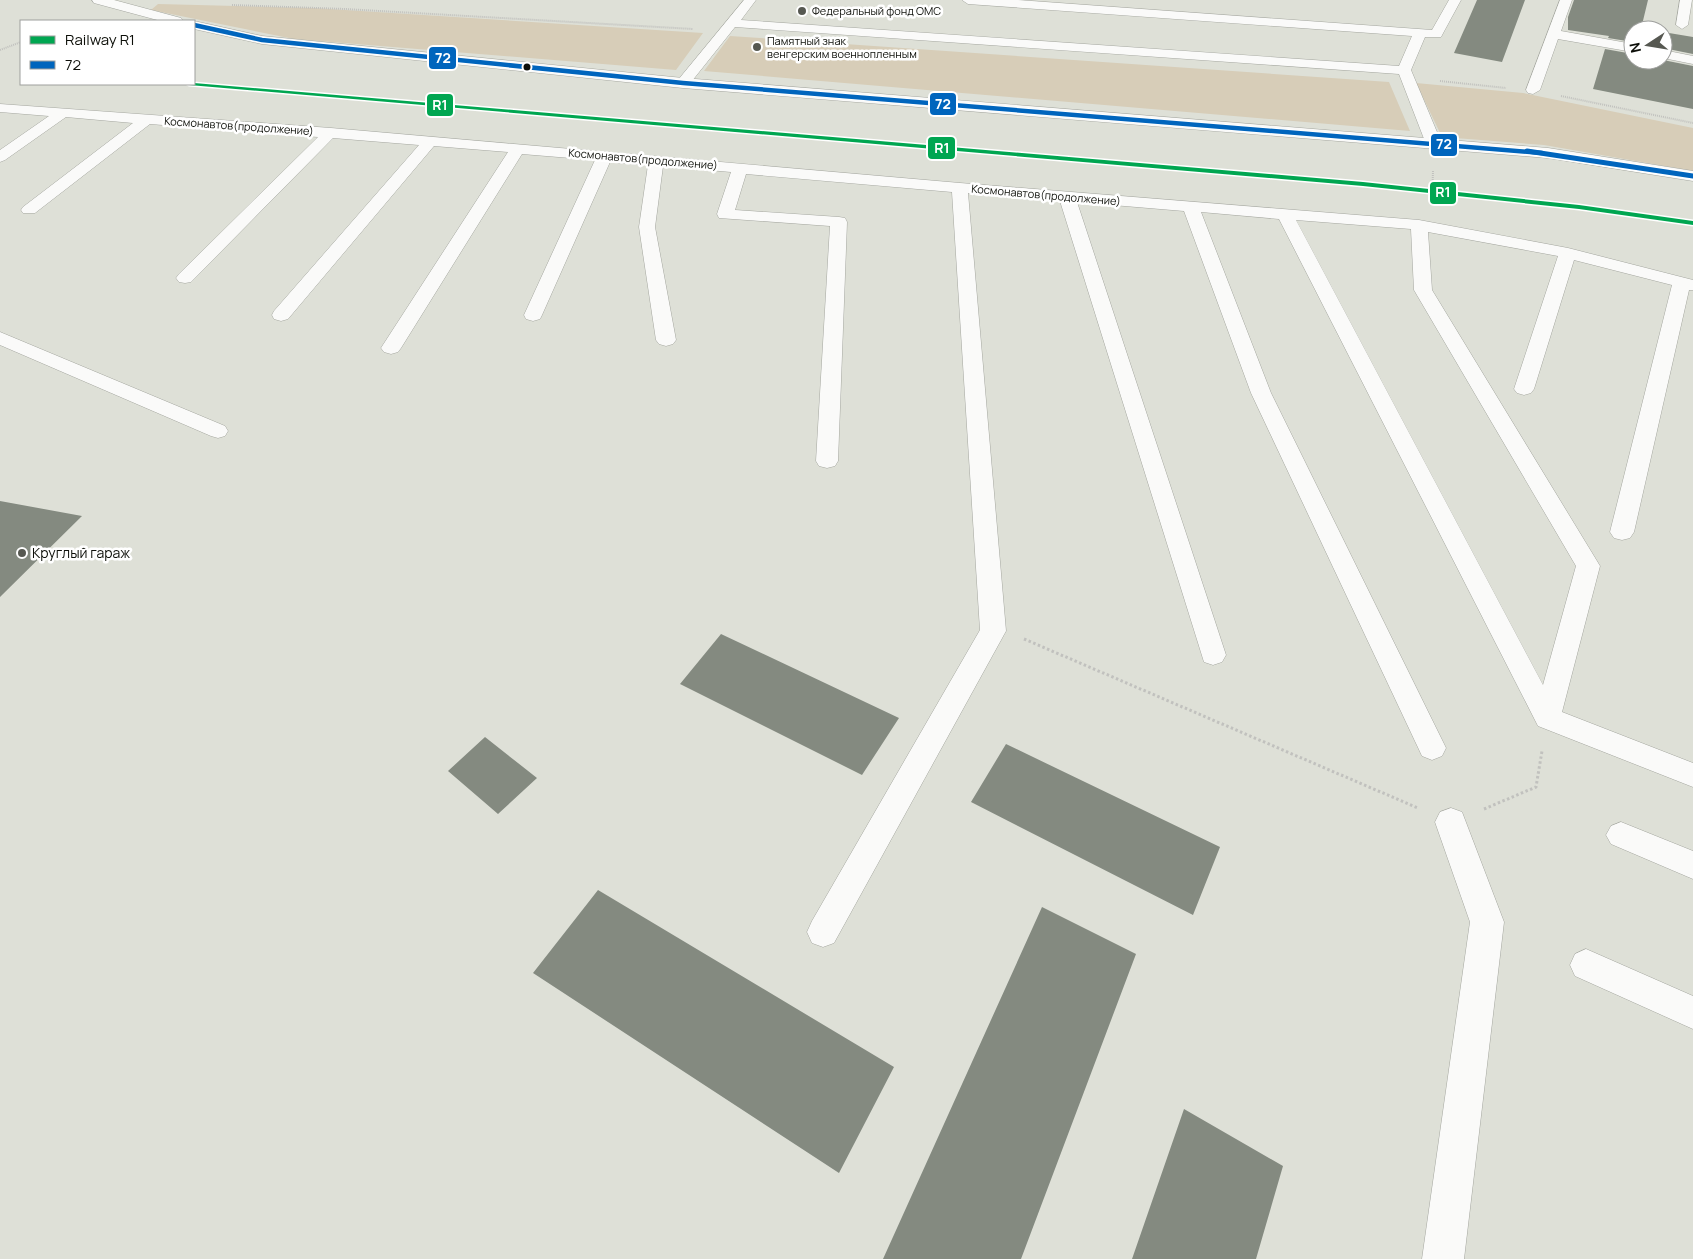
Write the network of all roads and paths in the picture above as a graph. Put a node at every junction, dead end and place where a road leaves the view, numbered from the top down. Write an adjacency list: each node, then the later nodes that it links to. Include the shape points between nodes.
1 (99, 0): 8 (main road)
2 (750, 0): 9 (lane)
3 (968, 0): 12 (lane)
4 (1452, 0): 13 (lane, via 1436,34)
5 (1566, 0): 14 (lane)
6 (1686, 0): 11 (lane)
7 (1213, 5): 12 (lane)
8 (172, 20)
9 (733, 23): 20 (lane); 21 (lane)
10 (195, 25): 21 (main road, via 262,40)
11 (1682, 25)
12 (1325, 26): 13 (lane)
13 (1420, 33): 20 (lane)
14 (1554, 34): 16 (lane); 22 (lane)
15 (20, 42): 17 (path)
16 (1623, 46)
17 (0, 50)
18 (1673, 56): 19 (lane)
19 (1693, 60)
20 (1404, 70): 28 (lane)
21 (683, 83): 28 (main road)
22 (1533, 90)
23 (0, 108): 24 (lane, Космонавтов(продолжение))
24 (63, 113): 25 (lane, Космонавтов(продолжение)); 31 (lane)
25 (147, 119): 26 (lane, Космонавтов(продолжение)); 38 (lane)
26 (331, 132): 27 (lane, Космонавтов(продолжение)); 42 (lane)
27 (430, 141): 29 (lane, Космонавтов(продолжение)); 44 (lane)
28 (1434, 144): 34 (main road, via 1548,154); 40 (path)
29 (518, 148): 30 (lane, Космонавтов(продолжение)); 48 (lane)
30 (605, 156): 32 (lane, Космонавтов(продолжение)); 45 (lane)
31 (0, 157)
32 (656, 160): 33 (lane, Космонавтов(продолжение)); 47 (lane, via 647,226)
33 (740, 168): 35 (lane, Космонавтов(продолжение)); 51 (lane, via 725,214 839,222)
34 (1693, 176)
35 (960, 188): 36 (lane, Космонавтов(продолжение)); 53 (lane)
36 (1067, 196): 37 (lane, Космонавтов(продолжение)); 54 (lane)
37 (1191, 207): 39 (lane, Космонавтов(продолжение)); 56 (lane, via 1261,393)
38 (29, 210)
39 (1285, 215): 40 (lane, Космонавтов(продолжение)); 55 (lane)
40 (1426, 227): 41 (lane, Космонавтов(продолжение)); 55 (lane, via 1423,290 1588,566)
41 (1568, 253): 43 (lane, Космонавтов(продолжение)); 49 (lane)
42 (185, 278)
43 (1687, 284): 52 (lane)
44 (281, 315)
45 (533, 315)
46 (0, 338): 50 (lane)
47 (666, 340)
48 (391, 348)
49 (1524, 389)
50 (218, 431)
51 (827, 461)
52 (1622, 532)
53 (992, 626): 58 (path); 61 (lane, via 993,631)
54 (1213, 655)
55 (1547, 718): 57 (lane); 58 (path, via 1536,787)
56 (1432, 748)
57 (1693, 775)
58 (1451, 822): 64 (main road, via 1487,922)
59 (1621, 835): 60 (lane)
60 (1693, 865)
61 (823, 932)
62 (1586, 965): 63 (lane)
63 (1693, 1013)
64 (1443, 1259)

